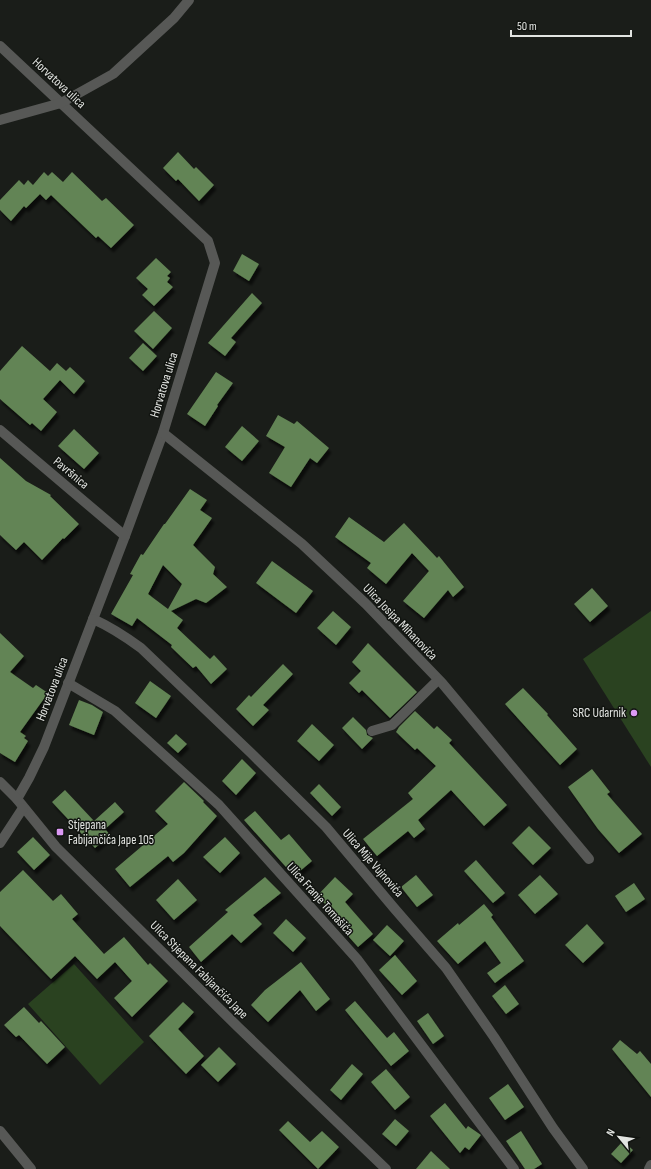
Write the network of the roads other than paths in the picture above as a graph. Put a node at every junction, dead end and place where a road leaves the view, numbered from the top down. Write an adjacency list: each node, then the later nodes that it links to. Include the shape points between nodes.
1 (189, 0): 3 (street, via 174,18 113,74)
2 (0, 46): 3 (street, Horvatova ulica)
3 (61, 103): 4 (street); 6 (street, Horvatova ulica, via 208,241 216,263)
4 (0, 120)
5 (0, 430): 7 (street, Pavršnica)
6 (163, 434): 7 (street, Horvatova ulica); 9 (street, Ulica Josipa Mihanovića, via 302,544 366,604)
7 (125, 536): 8 (street, Horvatova ulica)
8 (93, 619): 10 (street, Horvatova ulica); 22 (street, Ulica Mije Vujnovića, via 141,648 326,827 446,968)
9 (438, 680): 11 (street, via 392,725); 16 (street, Ulica Josipa Mihanovića)
10 (68, 683): 13 (street, Horvatova ulica, via 44,747); 21 (street, Ulica Franje Tomašića, via 115,711 219,805 357,959)
11 (372, 731)
12 (0, 782): 13 (street, Ulica Stjepana Fabijančića Jape)
13 (17, 799): 14 (street, Ulica Stjepana Fabijančića Jape)
14 (24, 808): 15 (street); 20 (street, Ulica Stjepana Fabijančića Jape, via 62,852 232,1022)
15 (0, 843)
16 (589, 859)
17 (0, 1131): 19 (street)
18 (651, 1165): 23 (street)
19 (31, 1169)
20 (386, 1169)
21 (514, 1169)
22 (583, 1169)
23 (649, 1169)

